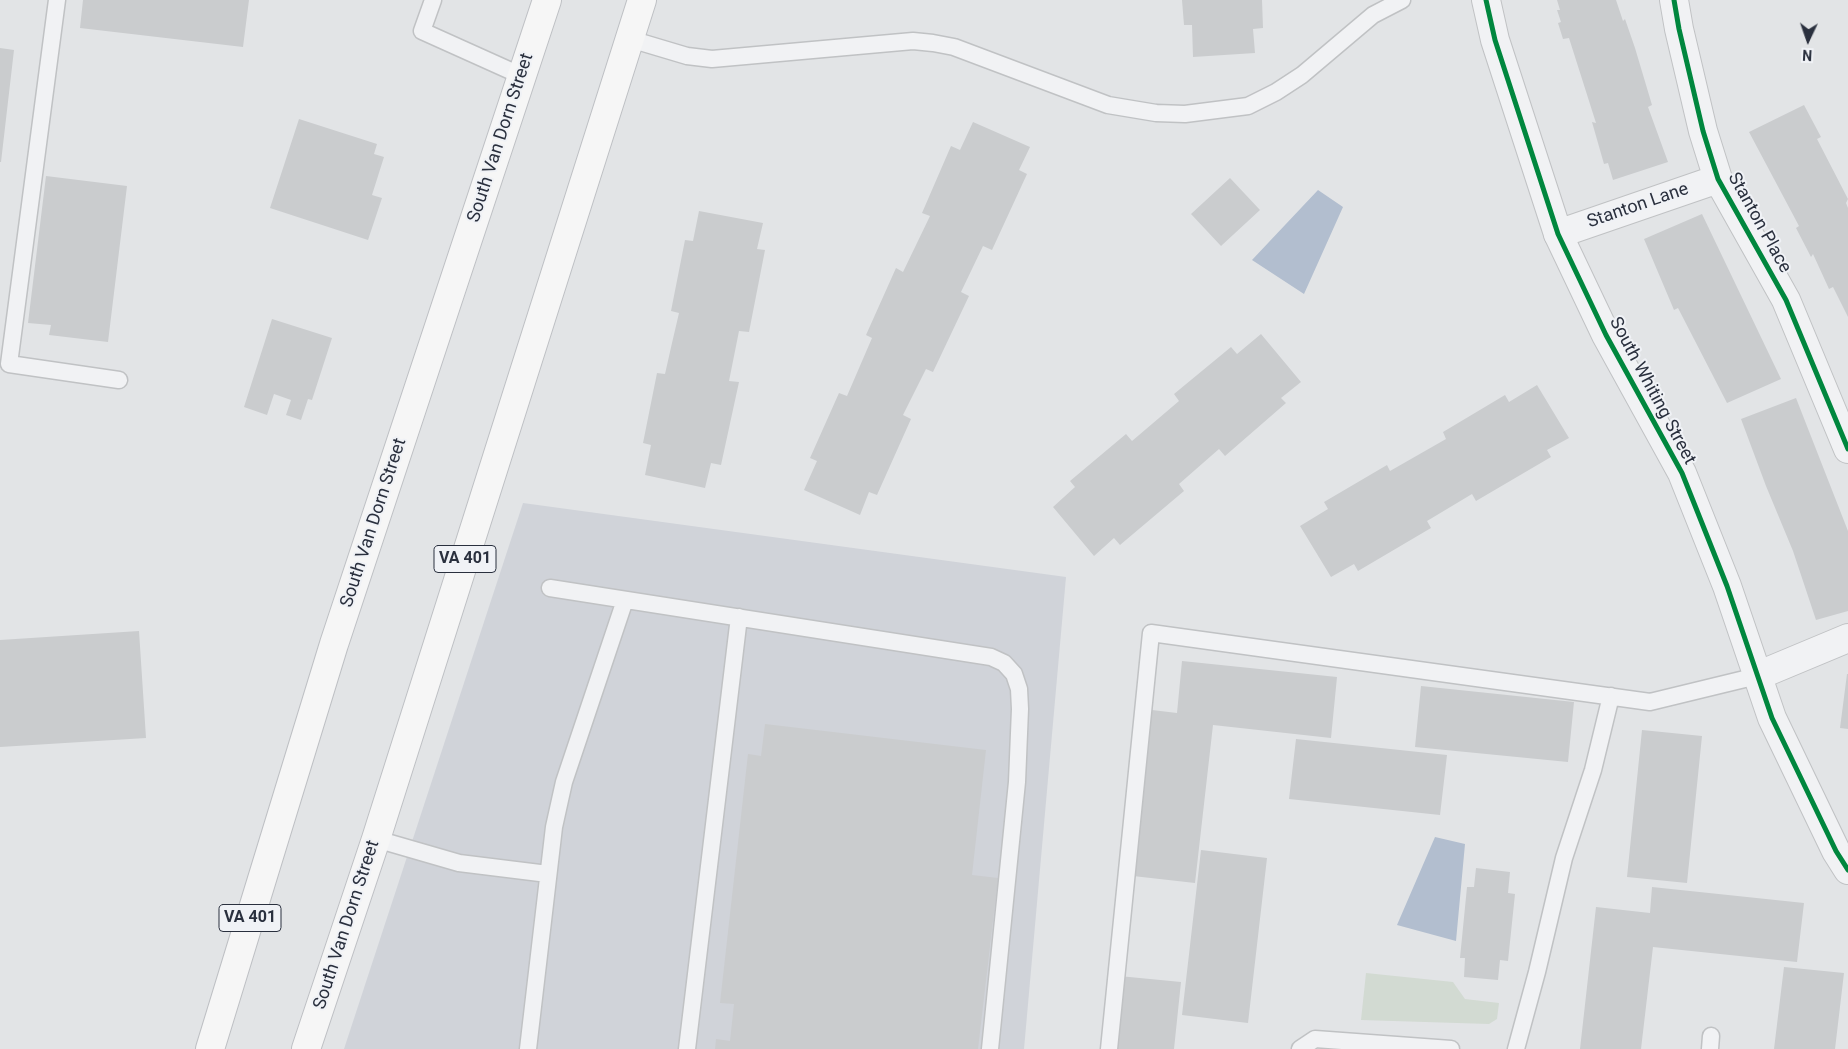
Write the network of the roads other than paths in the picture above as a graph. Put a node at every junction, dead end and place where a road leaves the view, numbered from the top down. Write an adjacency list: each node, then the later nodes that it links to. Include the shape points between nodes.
1 (57, 0): 12 (lane, via 9,364)
2 (433, 0): 9 (lane, via 422,31)
3 (547, 0): 9 (main road, South Van Dorn Street / VA 401)
4 (642, 0): 8 (main road, South Van Dorn Street / VA 401)
5 (1402, 0): 8 (lane, via 1373,15 1302,75 1276,92 1248,106 1185,114 1108,105 954,47 933,43 914,41 712,59 687,56)
6 (1486, 0): 11 (street, South Whiting Street, via 1495,40)
7 (1674, 0): 10 (street, Stanton Place, via 1701,121)
8 (630, 39): 20 (main road, South Van Dorn Street / VA 401)
9 (522, 76): 23 (main road, South Van Dorn Street / VA 401, via 334,644)
10 (1718, 179): 11 (street, Stanton Lane); 13 (street, Stanton Place, via 1786,300)
11 (1558, 234): 18 (street, South Whiting Street, via 1606,335 1682,472 1727,586)
12 (119, 380)
13 (1848, 449)
14 (550, 588): 15 (lane)
15 (625, 600): 16 (lane); 22 (lane, via 569,763 554,827)
16 (739, 618): 26 (lane); 27 (lane, via 991,656 1004,662 1014,674 1020,709 1017,782)
17 (1848, 638): 18 (street)
18 (1757, 676): 19 (lane, via 1650,702); 21 (street, South Whiting Street, via 1772,718)
19 (1611, 696): 28 (lane, via 1151,633); 31 (lane, via 1593,770 1564,858)
20 (376, 838): 22 (lane, via 459,863); 24 (main road, South Van Dorn Street / VA 401)
21 (1848, 870)
22 (548, 874): 25 (lane)
23 (210, 1049)
24 (306, 1049)
25 (528, 1049)
26 (687, 1049)
27 (990, 1049)
28 (1108, 1049)
29 (1300, 1049): 30 (lane, via 1315,1039)
30 (1451, 1049)
31 (1516, 1049)

